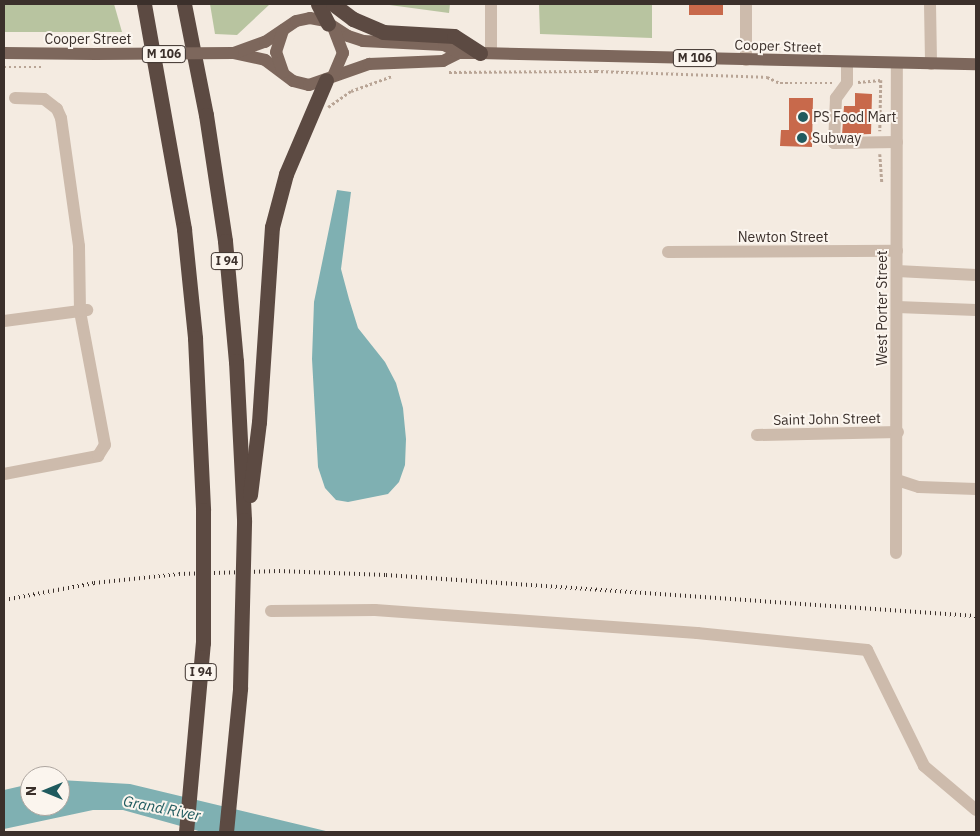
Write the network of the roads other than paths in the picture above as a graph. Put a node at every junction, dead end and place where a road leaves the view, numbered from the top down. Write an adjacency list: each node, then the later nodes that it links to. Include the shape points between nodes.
1 (136, 4): 21 (highway)
2 (144, 4): 21 (highway, I 94)
3 (184, 4): 38 (highway, I 94, via 206,115 225,241 236,360)
4 (318, 4): 9 (highway)
5 (333, 4): 13 (highway, via 353,19 383,32 454,36)
6 (491, 4): 13 (street)
7 (746, 4): 15 (street)
8 (930, 4): 18 (street)
9 (331, 26): 10 (main road, Cooper Street / M 106, via 305,18); 14 (main road, Cooper Street / M 106, via 371,43 444,45); 22 (main road, via 342,42 343,53)
10 (283, 30): 12 (main road, Cooper Street / M 106, via 265,42); 20 (main road, via 276,52)
11 (4, 53): 12 (main road, Cooper Street / M 106, bridge)
12 (233, 53): 20 (main road, Cooper Street / M 106, via 265,60)
13 (485, 53): 14 (main road, Cooper Street / M 106); 15 (main road, Cooper Street / M 106)
14 (459, 54): 22 (main road, Cooper Street / M 106, via 442,61 376,63)
15 (746, 60): 16 (main road, Cooper Street / M 106)
16 (846, 63): 17 (main road, Cooper Street / M 106); 24 (street, via 847,83 836,98 834,143)
17 (897, 64): 18 (main road, Cooper Street / M 106); 24 (street, West Porter Street)
18 (931, 64): 19 (main road, Cooper Street / M 106)
19 (976, 64)
20 (283, 72): 22 (main road, Cooper Street / M 106, via 304,84)
21 (158, 74): 42 (highway, I 94, bridge, via 184,229 195,338 203,510 203,643)
22 (330, 77): 38 (highway, via 291,160 272,227 257,448)
23 (15, 98): 31 (street, via 44,100 57,109 61,118 79,246)
24 (897, 142): 26 (street, West Porter Street)
25 (668, 252): 26 (street, Newton Street)
26 (897, 252): 27 (street, West Porter Street)
27 (897, 271): 28 (street); 29 (street, West Porter Street)
28 (976, 275)
29 (897, 307): 30 (street); 33 (street, West Porter Street)
30 (976, 310)
31 (84, 311): 32 (street); 35 (street, via 103,451 98,456)
32 (4, 321)
33 (898, 432): 34 (street, Saint John Street); 36 (street, West Porter Street)
34 (757, 435)
35 (4, 474)
36 (897, 480): 37 (street, via 919,487); 39 (street, West Porter Street)
37 (976, 489)
38 (244, 520): 43 (highway, I 94, bridge, via 240,688)
39 (896, 553)
40 (271, 611): 41 (street, via 385,611 697,633 867,650 924,766)
41 (976, 810)
42 (186, 832)
43 (226, 832)

